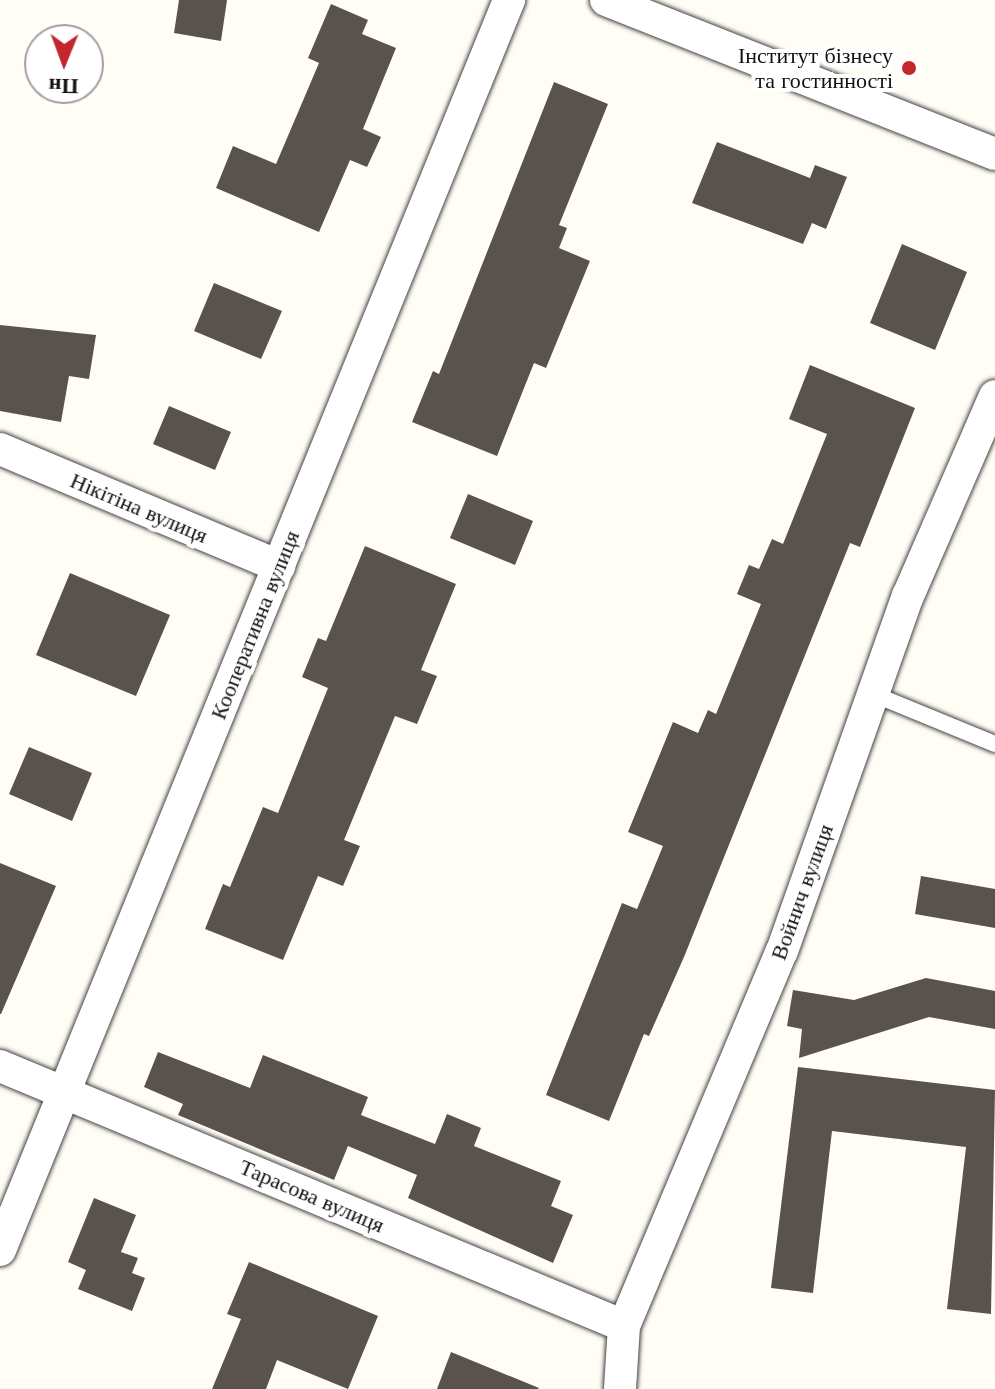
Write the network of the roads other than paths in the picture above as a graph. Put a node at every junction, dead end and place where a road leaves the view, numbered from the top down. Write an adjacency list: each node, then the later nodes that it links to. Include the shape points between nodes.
1 (509, 0): 6 (street, Кооперативна вулиця)
2 (606, 0): 3 (street)
3 (995, 154)
4 (995, 396): 7 (street, Войнич вулиця, via 908,596)
5 (0, 449): 6 (street, Нікітіна вулиця)
6 (279, 566): 10 (street, Кооперативна вулиця)
7 (873, 694): 8 (lane); 12 (street, Войнич вулиця, via 782,951)
8 (995, 744)
9 (0, 1066): 10 (street, Тарасова вулиця)
10 (64, 1093): 11 (street, Кооперативна вулиця); 12 (street, Тарасова вулиця)
11 (0, 1250)
12 (624, 1326): 13 (street, Войнич вулиця)
13 (620, 1389)

